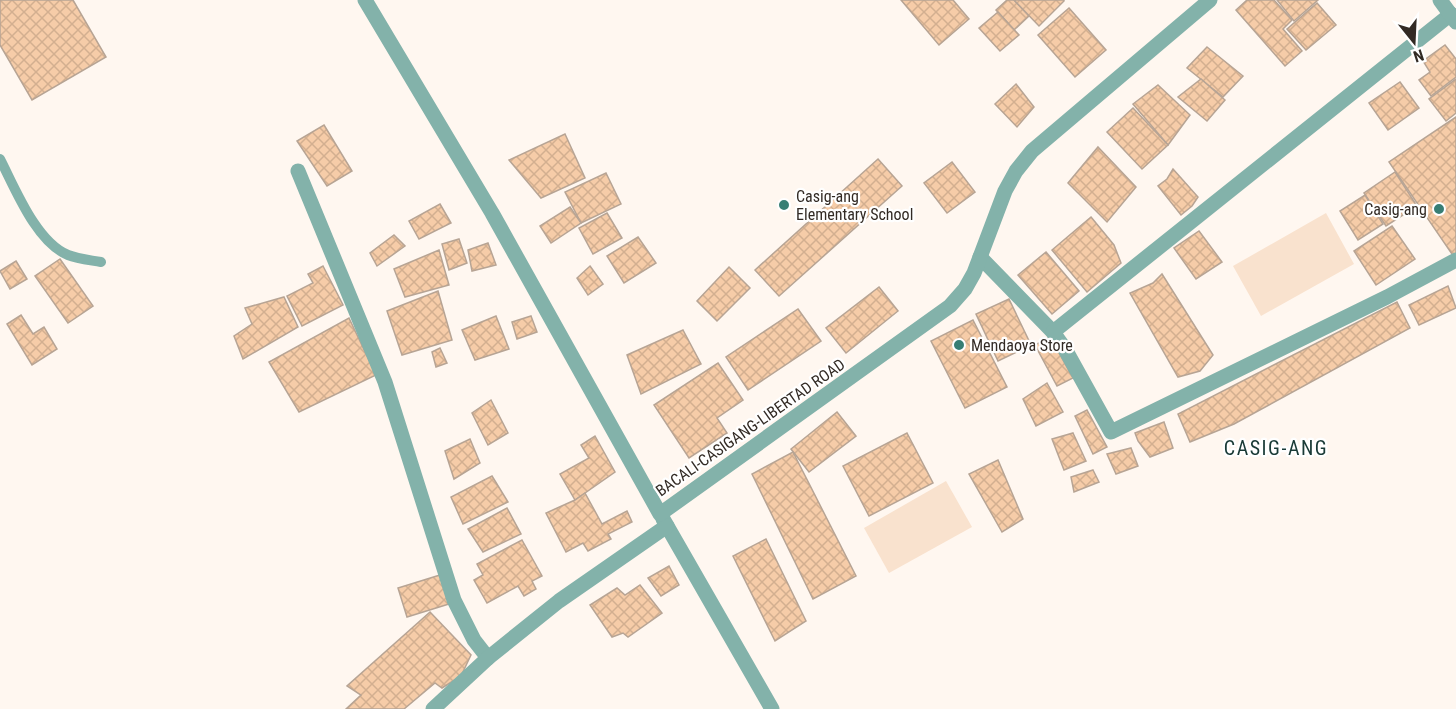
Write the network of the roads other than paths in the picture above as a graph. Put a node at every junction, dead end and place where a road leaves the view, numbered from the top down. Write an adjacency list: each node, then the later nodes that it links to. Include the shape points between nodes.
1 (365, 0): 11 (street, BACALI-CASIGANG-LIBERTAD ROAD, via 492,213)
2 (1210, 0): 7 (street, BACALI-CASIGANG-LIBERTAD ROAD, via 1032,151 1005,191)
3 (1440, 0): 4 (street)
4 (1453, 18): 10 (street)
5 (0, 159): 9 (lane, via 36,226 50,242 67,254)
6 (298, 171): 12 (street, via 385,382 454,600)
7 (980, 256): 10 (street); 11 (street, BACALI-CASIGANG-LIBERTAD ROAD, via 965,289 950,306)
8 (1456, 260): 10 (street, via 1111,432)
9 (100, 262)
10 (1053, 332)
11 (664, 520): 12 (street); 14 (street)
12 (488, 658): 13 (street)
13 (433, 709)
14 (772, 709)

